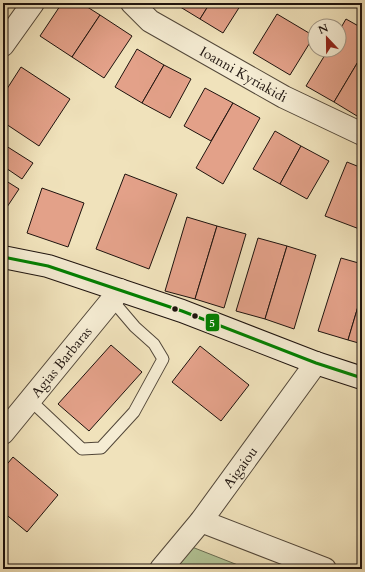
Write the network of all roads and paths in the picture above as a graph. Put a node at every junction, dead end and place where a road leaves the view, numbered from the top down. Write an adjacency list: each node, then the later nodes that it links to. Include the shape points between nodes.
1 (33, 3): 3 (street)
2 (132, 3): 4 (street, Ioanni Kyriakidi, via 150,21 284,97)
3 (3, 45)
4 (362, 134)
5 (3, 257): 6 (street, via 48,266)
6 (116, 295): 7 (street, via 182,311); 9 (street, Agias Barbaras); 9 (lane, via 135,327 154,344 163,359 134,412 101,448 82,449)
7 (316, 363): 8 (street); 11 (street, Aigaiou)
8 (362, 378)
9 (30, 400): 10 (street, Agias Barbaras)
10 (3, 433)
11 (201, 521): 12 (street); 13 (street, Aigaiou)
12 (320, 568)
13 (161, 569)

